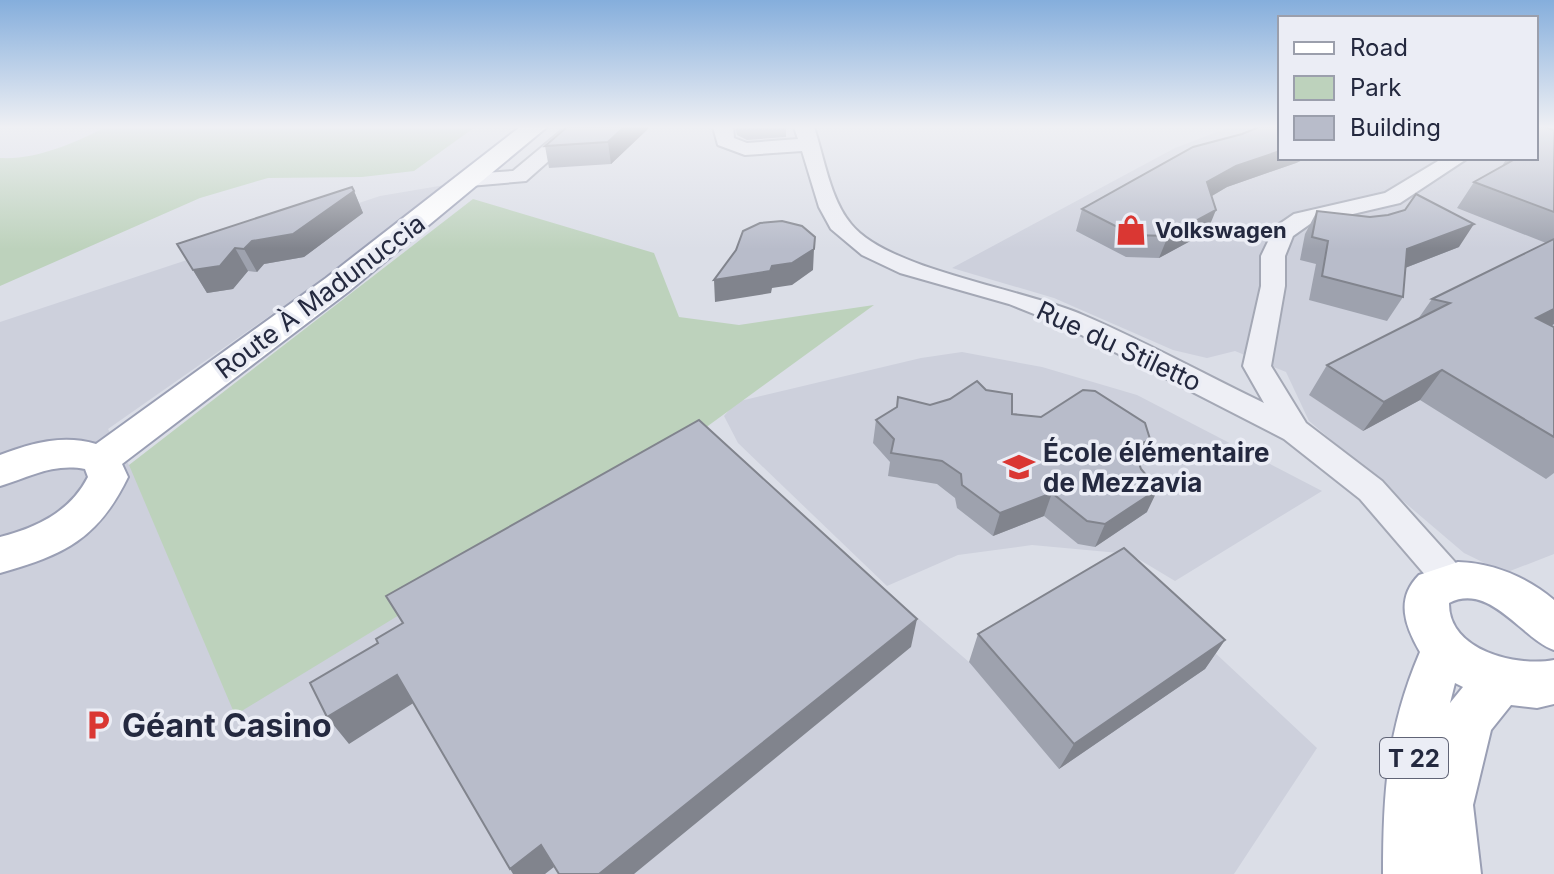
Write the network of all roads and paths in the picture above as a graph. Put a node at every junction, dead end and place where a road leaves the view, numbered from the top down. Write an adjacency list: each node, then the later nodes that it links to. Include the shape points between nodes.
1 (485, 168): 5 (main road, Route À Madunuccia)
2 (530, 168): 5 (street, via 519,177)
3 (817, 168): 7 (street, Rue du Stiletto, via 842,229 870,250 909,268 1073,320)
4 (1442, 168): 6 (street, via 1392,198 1313,215 1283,232 1273,256 1273,286)
5 (470, 180): 9 (main road, Route À Madunuccia)
6 (1257, 366): 7 (street); 8 (street)
7 (1193, 380): 8 (street, Rue du Stiletto)
8 (1295, 431): 12 (street, Rue du Stiletto, via 1371,490)
9 (101, 460): 10 (main road, via 82,452 56,452); 11 (main road, via 108,477 98,501 72,526 34,547)
10 (0, 471)
11 (0, 555)
12 (1451, 581): 13 (main road, via 1487,584); 14 (main road, via 1436,586 1427,597 1432,629)
13 (1550, 620)
14 (1446, 647): 15 (main road); 17 (main road, T 22, via 1427,693 1410,782)
15 (1500, 681): 16 (main road, via 1523,687); 18 (main road, T 22, via 1468,719 1446,805)
16 (1554, 682)
17 (1411, 874)
18 (1453, 874)

